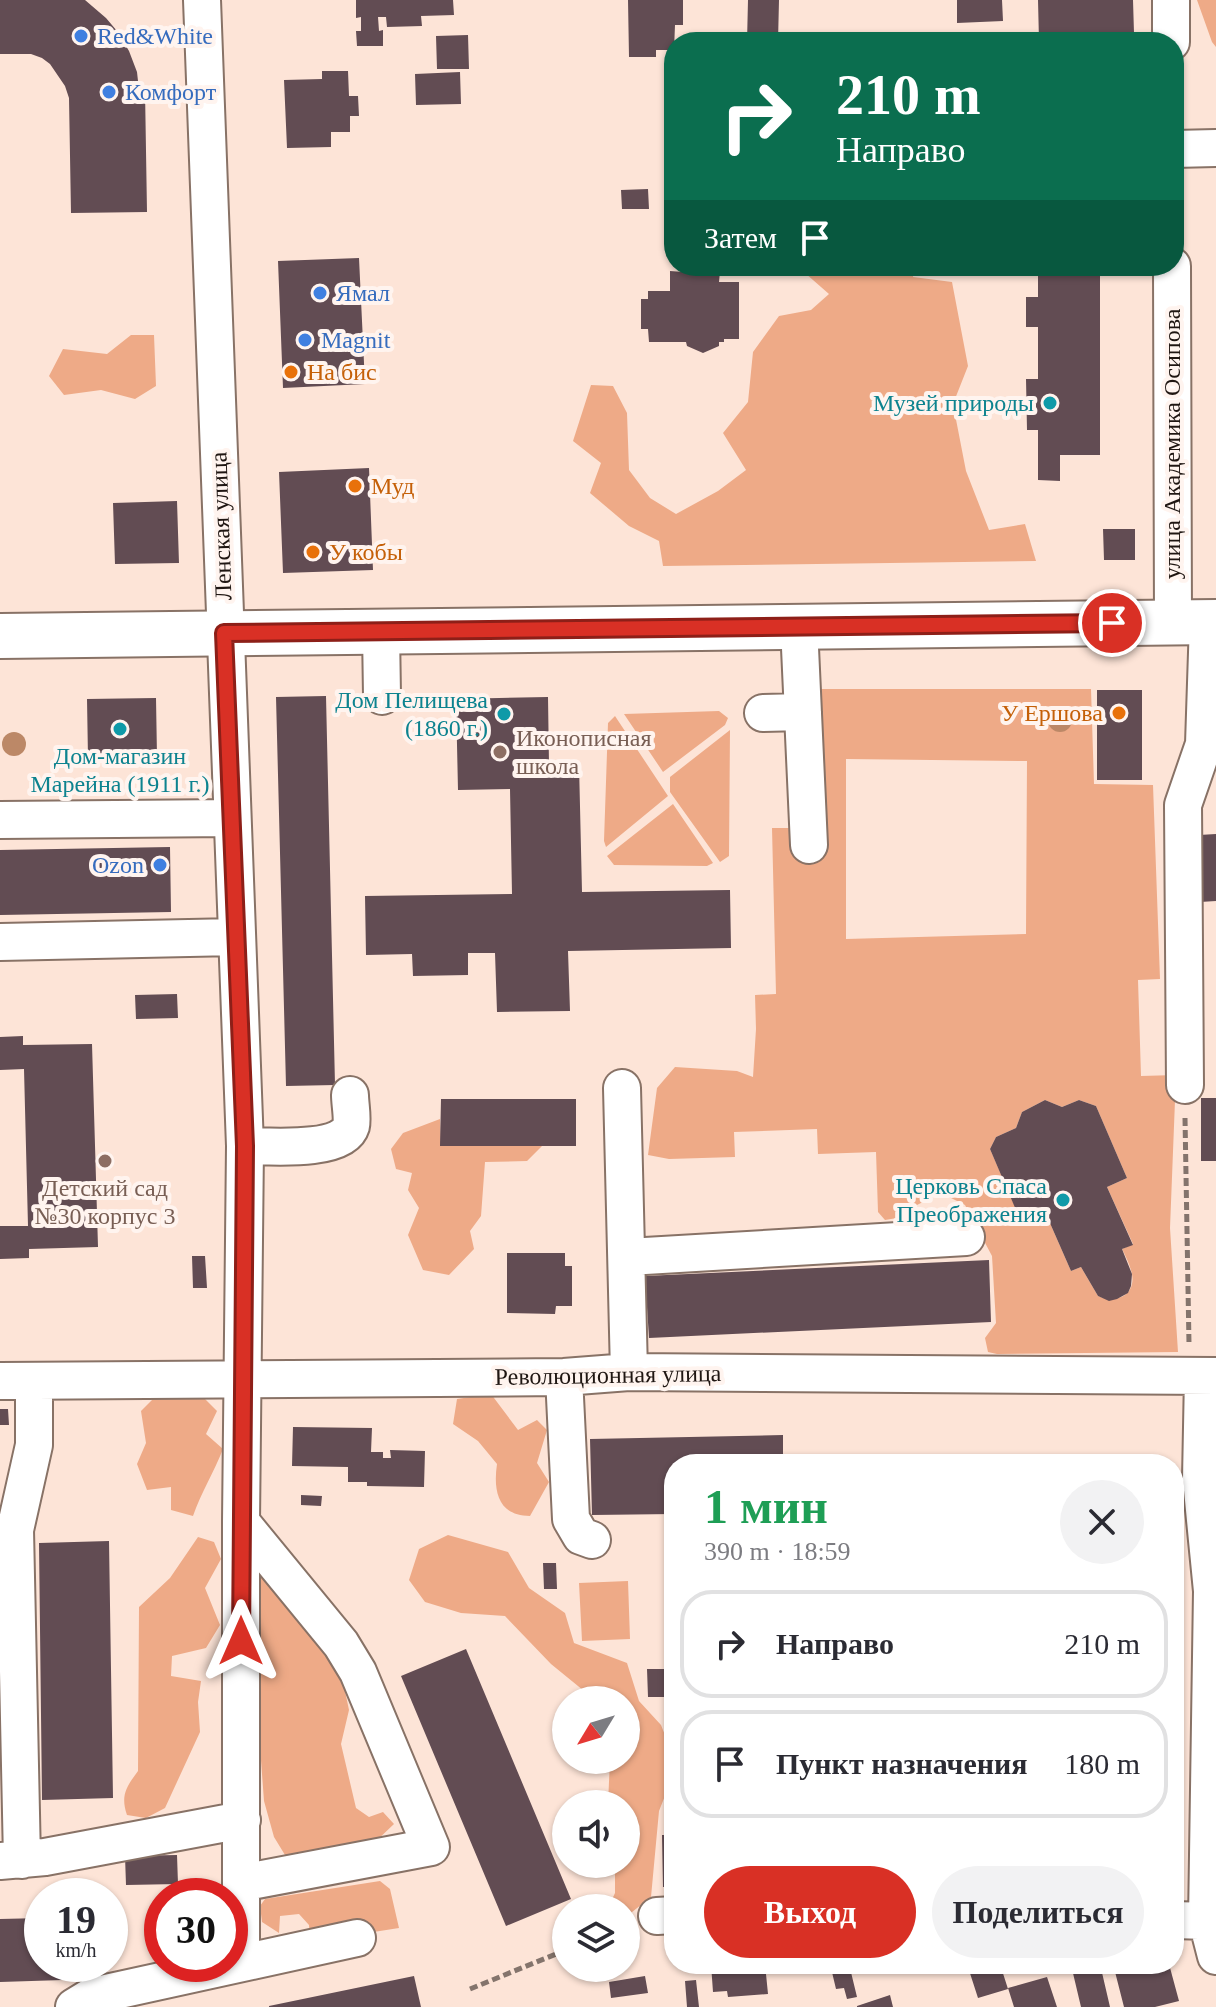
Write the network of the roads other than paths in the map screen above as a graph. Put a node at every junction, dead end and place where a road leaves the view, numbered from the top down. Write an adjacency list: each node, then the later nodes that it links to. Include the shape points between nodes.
1 (202, 0): 10 (street, Ленская улица)
2 (1171, 0): 3 (street)
3 (1171, 32)
4 (1216, 148): 5 (street)
5 (1184, 149)
6 (1172, 276): 7 (street, улица Академика Осипова, via 1172,438)
7 (1199, 622): 8 (main road); 18 (street, улица Академика Осипова, via 1204,744 1183,805)
8 (799, 626): 9 (main road); 13 (street)
9 (381, 631): 10 (main road); 12 (street)
10 (224, 633): 11 (main road); 15 (street, Ленская улица)
11 (0, 636)
12 (382, 696)
13 (803, 712): 14 (street); 17 (street)
14 (763, 713)
15 (231, 818): 16 (street); 19 (street, Ленская улица)
16 (0, 820)
17 (809, 845)
18 (1200, 934): 21 (street, улица Академика Осипова)
19 (236, 937): 20 (street); 24 (street, Ленская улица)
20 (0, 942)
21 (1196, 1070)
22 (622, 1088): 26 (street)
23 (350, 1095): 24 (street, via 351,1126 331,1143)
24 (245, 1146): 30 (street, Ленская улица)
25 (966, 1237): 26 (street)
26 (628, 1257): 27 (street)
27 (629, 1372): 28 (street, Революционная улица); 29 (street, Революционная улица)
28 (1203, 1376): 38 (street, via 1190,1482 1212,1591)
29 (564, 1377): 30 (street, Революционная улица); 33 (street, via 571,1519 581,1536)
30 (242, 1378): 31 (street, Революционная улица); 32 (street, Ленская улица)
31 (17, 1381): 35 (street, via 34,1445 15,1530)
32 (241, 1522): 34 (street, Ленская улица); 37 (street, via 358,1672 431,1847)
33 (592, 1540)
34 (242, 1820): 35 (street); 36 (street, Ленская улица)
35 (11, 1861)
36 (241, 1878)
37 (248, 1882)
38 (1191, 1920): 40 (street)
39 (357, 1938): 41 (street)
40 (1216, 1956)
41 (248, 1961)
42 (155, 1982): 43 (street, via 92,1996)
43 (74, 2007)

